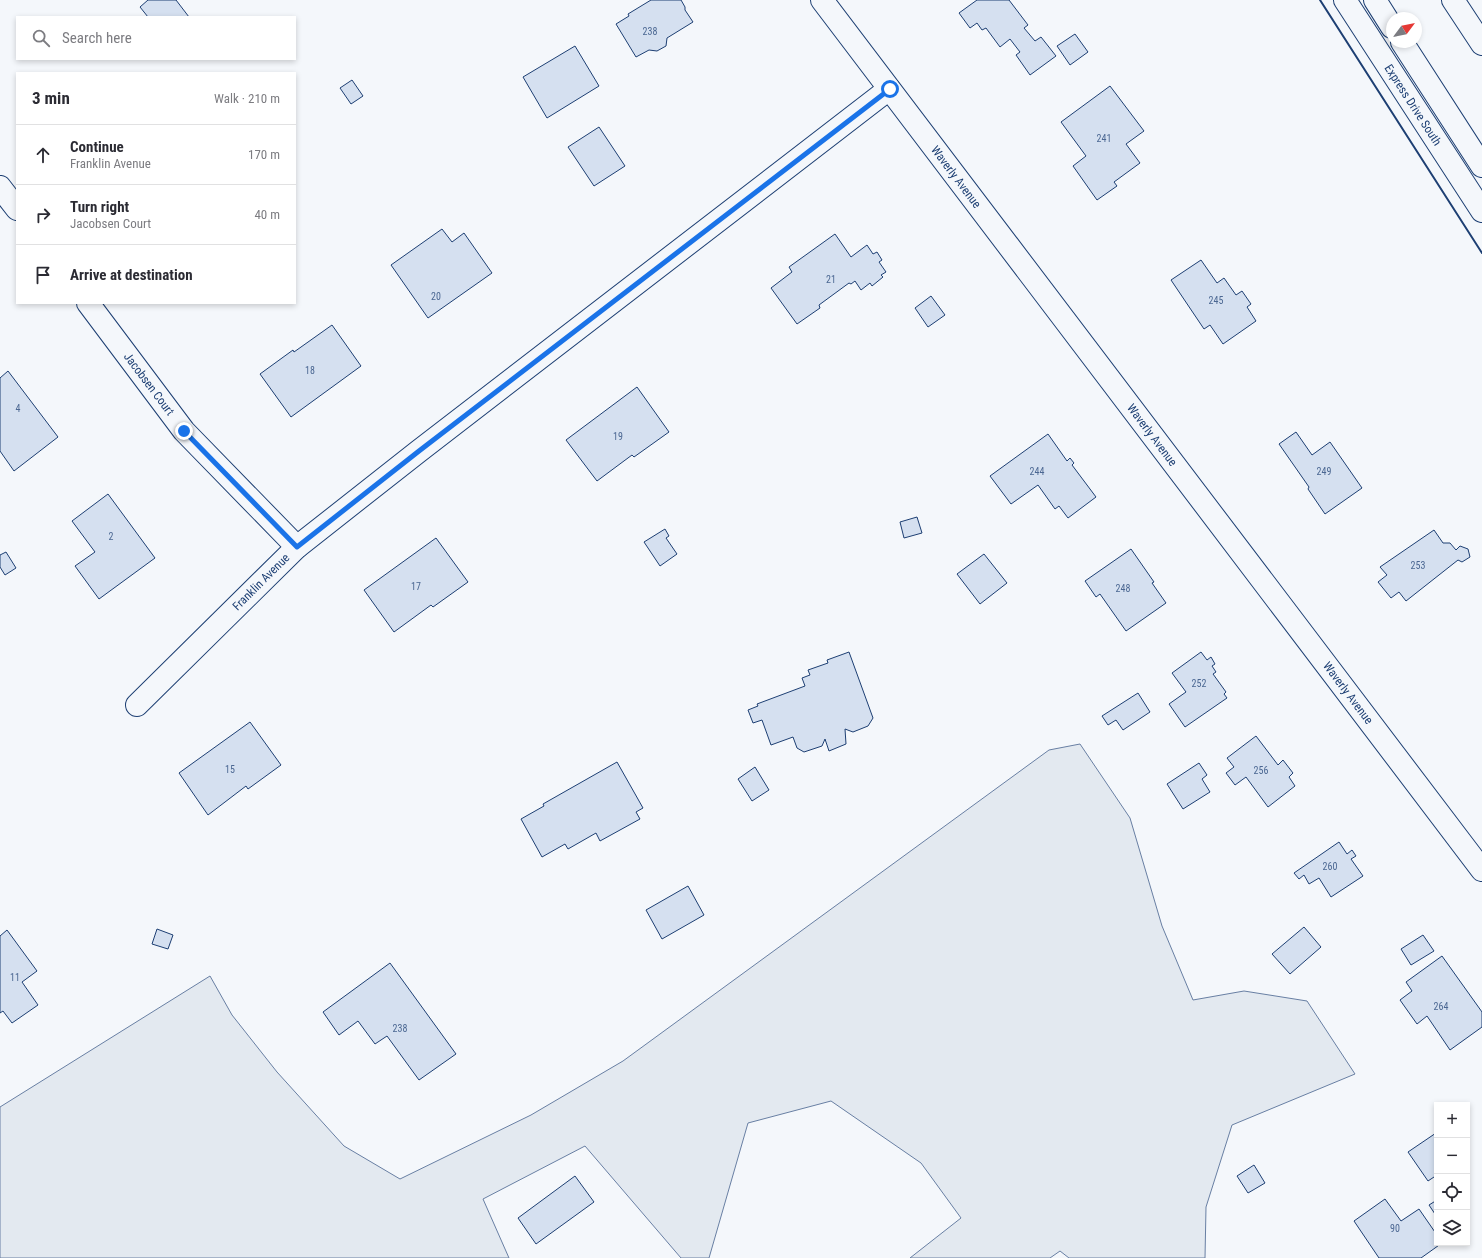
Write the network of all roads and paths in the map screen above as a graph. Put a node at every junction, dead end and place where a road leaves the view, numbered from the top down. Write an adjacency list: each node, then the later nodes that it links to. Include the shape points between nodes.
1 (822, 0): 8 (main road, Waverly Avenue)
2 (1345, 0): 12 (main road, Express Drive South)
3 (1375, 0): 5 (main road)
4 (1453, 0): 6 (main road)
5 (1386, 17)
6 (1482, 44)
7 (1406, 48): 9 (main road)
8 (890, 89): 14 (main road, Franklin Avenue); 16 (main road, Waverly Avenue)
9 (1482, 166)
10 (0, 187): 11 (main road)
11 (16, 208)
12 (1482, 211)
13 (89, 304): 14 (main road, Jacobsen Court, via 184,431)
14 (297, 547): 15 (main road, Franklin Avenue)
15 (137, 705)
16 (1482, 870)

